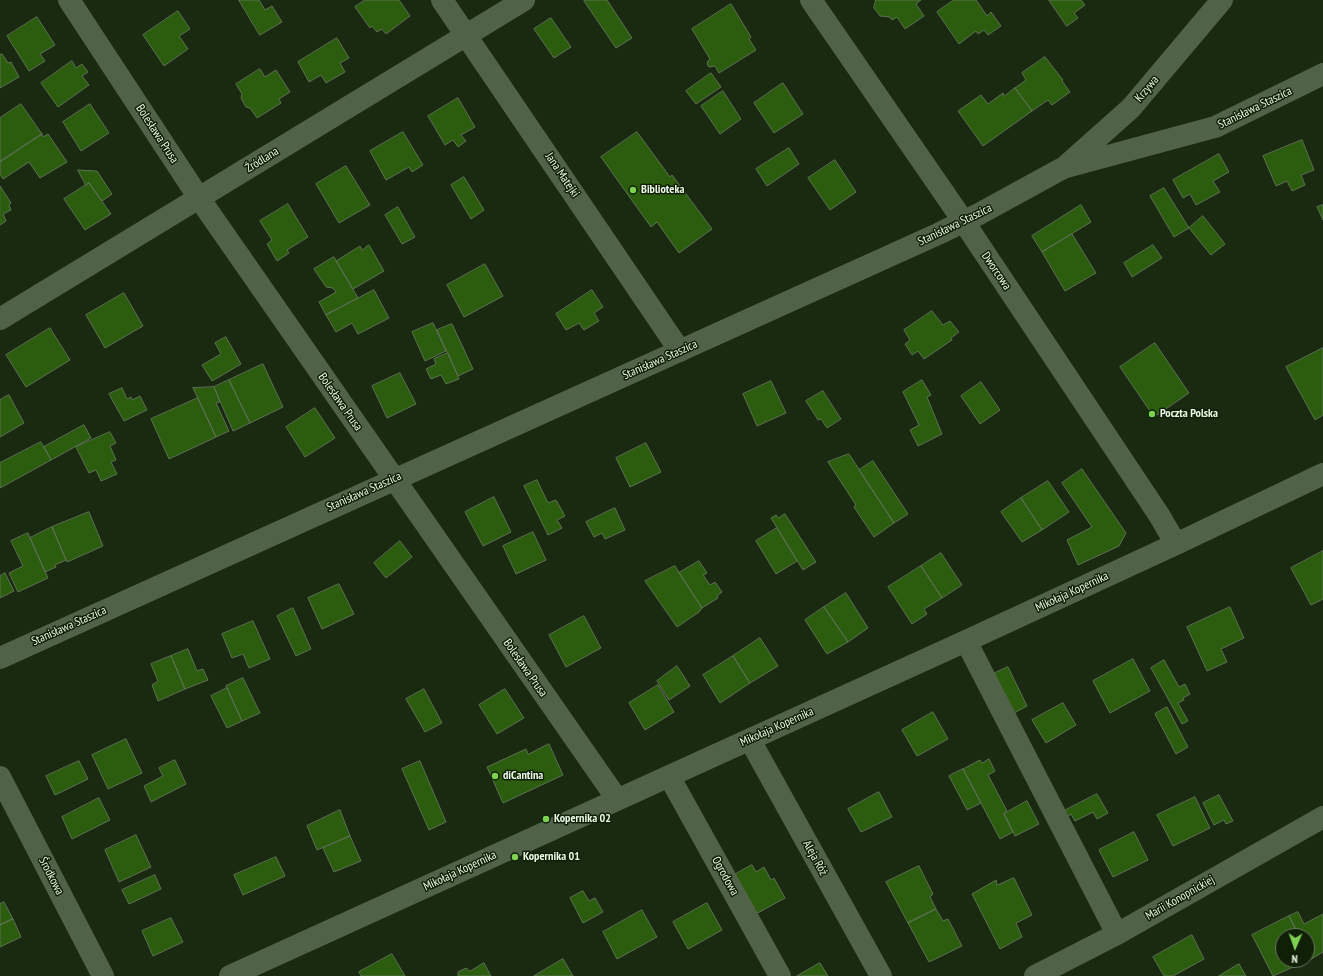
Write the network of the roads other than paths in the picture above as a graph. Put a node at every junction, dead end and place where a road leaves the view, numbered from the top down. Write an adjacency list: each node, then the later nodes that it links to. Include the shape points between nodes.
1 (69, 0): 9 (street, Bolesława Prusa)
2 (442, 0): 6 (street, Jana Matejki)
3 (524, 0): 6 (street, Źródlana)
4 (811, 0): 10 (street, Dworcowa)
5 (1222, 0): 8 (street, Krzywa, via 1131,108)
6 (466, 34): 9 (street, Źródlana); 12 (street, Jana Matejki)
7 (1323, 74): 8 (street, Stanisława Staszica, via 1215,127)
8 (1063, 168): 10 (street, Stanisława Staszica)
9 (199, 198): 11 (street, Źródlana); 14 (street, Bolesława Prusa)
10 (964, 222): 12 (street, Stanisława Staszica); 15 (street, Dworcowa)
11 (0, 319)
12 (680, 351): 14 (street, Stanisława Staszica)
13 (1323, 474): 15 (street, Mikołaja Kopernika)
14 (394, 479): 17 (street, Stanisława Staszica); 21 (street, Bolesława Prusa)
15 (1176, 544): 16 (street, Mikołaja Kopernika)
16 (966, 641): 18 (street, Mikołaja Kopernika); 23 (street)
17 (0, 658)
18 (750, 740): 19 (street, Mikołaja Kopernika); 27 (street, Aleja Róż)
19 (669, 776): 21 (street, Mikołaja Kopernika); 26 (street, Ogrodowa)
20 (0, 779): 24 (street, Środkowa)
21 (617, 799): 25 (street, Mikołaja Kopernika)
22 (1323, 817): 23 (street, Marii Konopnickiej)
23 (1117, 934): 28 (street, Marii Konopnickiej)
24 (103, 976)
25 (230, 976)
26 (780, 976)
27 (881, 976)
28 (1035, 976)

